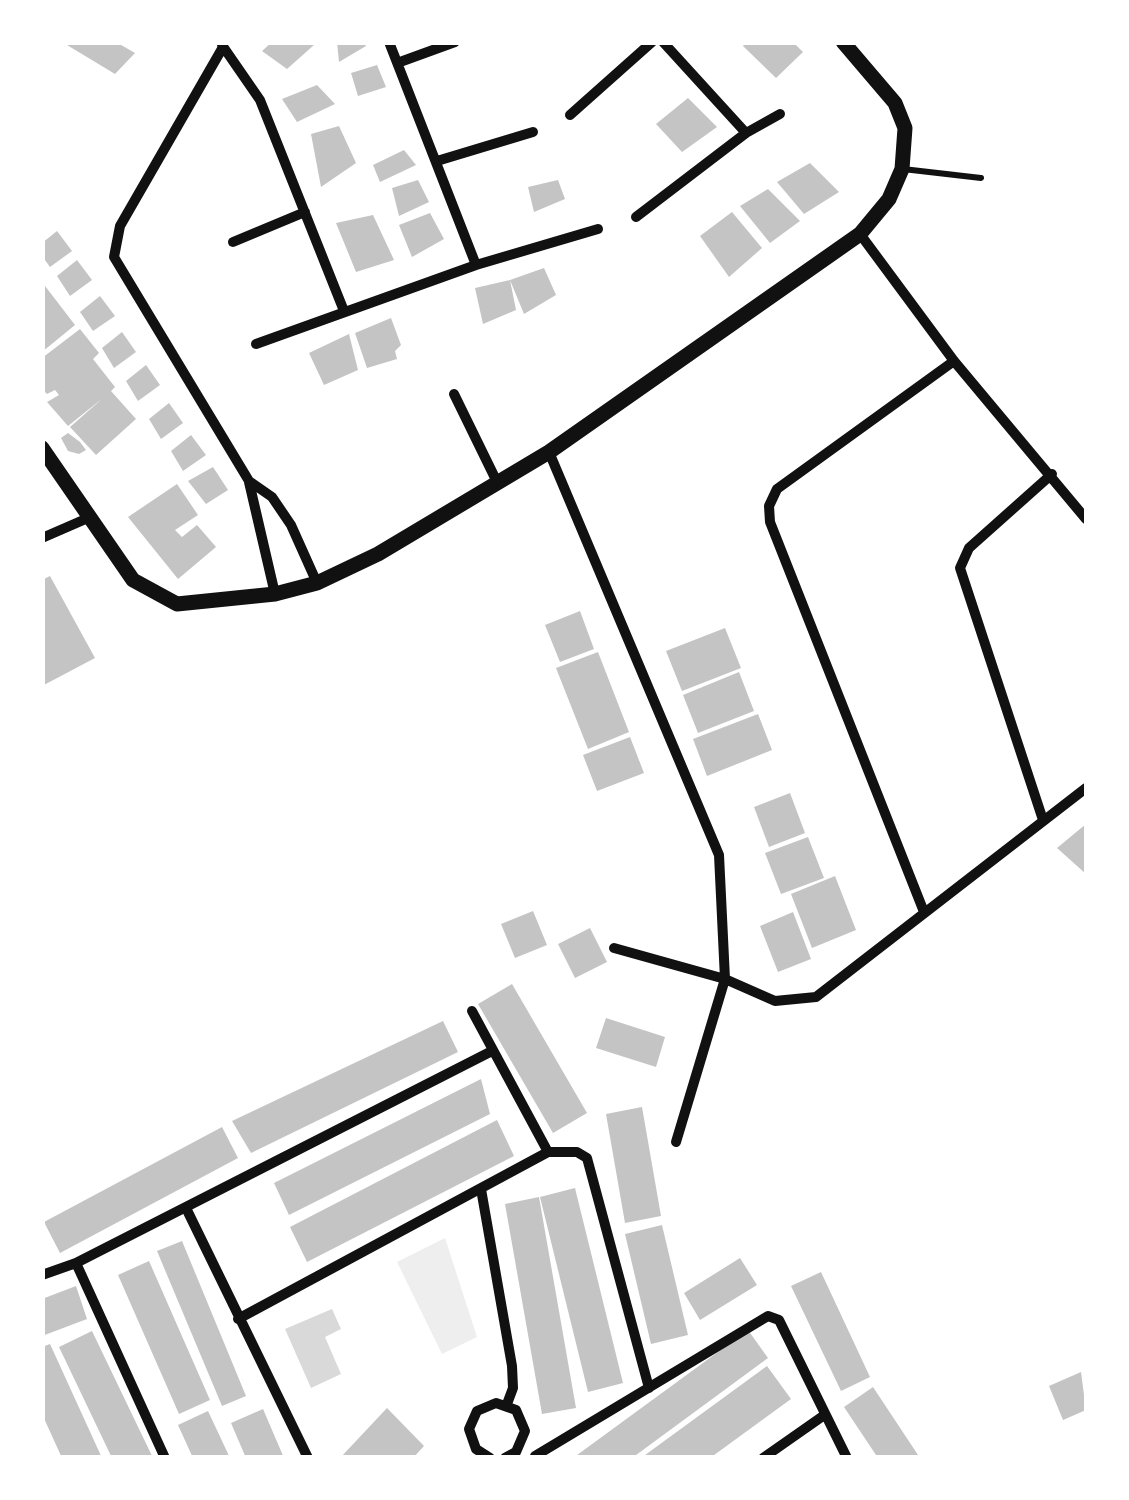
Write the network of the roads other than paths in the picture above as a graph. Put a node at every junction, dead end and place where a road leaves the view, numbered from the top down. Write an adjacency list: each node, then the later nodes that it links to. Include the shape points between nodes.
1 (389, 42): 7 (street)
2 (455, 42): 7 (street)
3 (652, 42): 9 (street)
4 (663, 42): 11 (street)
5 (843, 42): 13 (street, via 895,104 905,128)
6 (221, 45): 15 (street, via 260,100); 28 (street, via 120,226 114,258)
7 (400, 62): 12 (street)
8 (780, 114): 11 (street)
9 (570, 116)
10 (533, 132): 12 (street)
11 (746, 133): 16 (street)
12 (437, 161): 20 (street)
13 (902, 169): 14 (lane); 18 (street, via 889,199)
14 (981, 178)
15 (305, 212): 19 (street); 21 (street)
16 (636, 216)
17 (598, 229): 20 (street)
18 (860, 234): 23 (street); 26 (street)
19 (233, 242)
20 (476, 265): 21 (street)
21 (344, 311): 22 (street)
22 (256, 344)
23 (954, 361): 27 (street); 37 (street, via 777,488 768,506)
24 (454, 394): 29 (street)
25 (42, 448): 30 (street)
26 (549, 452): 29 (street); 39 (street, via 719,855)
27 (1052, 474): 31 (street); 36 (street, via 969,548 960,568)
28 (249, 481): 33 (street, via 272,497 291,525); 34 (street)
29 (498, 484): 33 (street)
30 (88, 518): 32 (street); 34 (street, via 133,580 165,600 200,606)
31 (1086, 519)
32 (42, 538)
33 (317, 583): 34 (street)
34 (274, 594)
35 (1086, 788): 36 (street)
36 (1043, 820): 37 (street)
37 (924, 912): 39 (street, via 816,998 775,1001)
38 (614, 948): 39 (street)
39 (725, 979): 42 (street)
40 (472, 1012): 41 (street)
41 (492, 1052): 43 (street); 45 (street)
42 (676, 1142)
43 (548, 1152): 44 (street); 49 (street, via 587,1158)
44 (481, 1189): 48 (street); 50 (street, via 512,1366)
45 (186, 1208): 46 (street); 48 (street)
46 (76, 1263): 47 (street); 55 (street)
47 (42, 1275)
48 (238, 1319): 56 (street)
49 (649, 1388): 51 (street, via 773,1316); 54 (street)
50 (506, 1404): 52 (street, via 523,1420); 53 (street, via 486,1405 472,1420)
51 (822, 1416): 59 (street); 60 (street)
52 (523, 1442): 54 (street); 58 (street)
53 (472, 1454): 57 (street)
54 (536, 1457)
55 (165, 1458)
56 (308, 1458)
57 (490, 1458)
58 (505, 1458)
59 (763, 1458)
60 (846, 1458)

